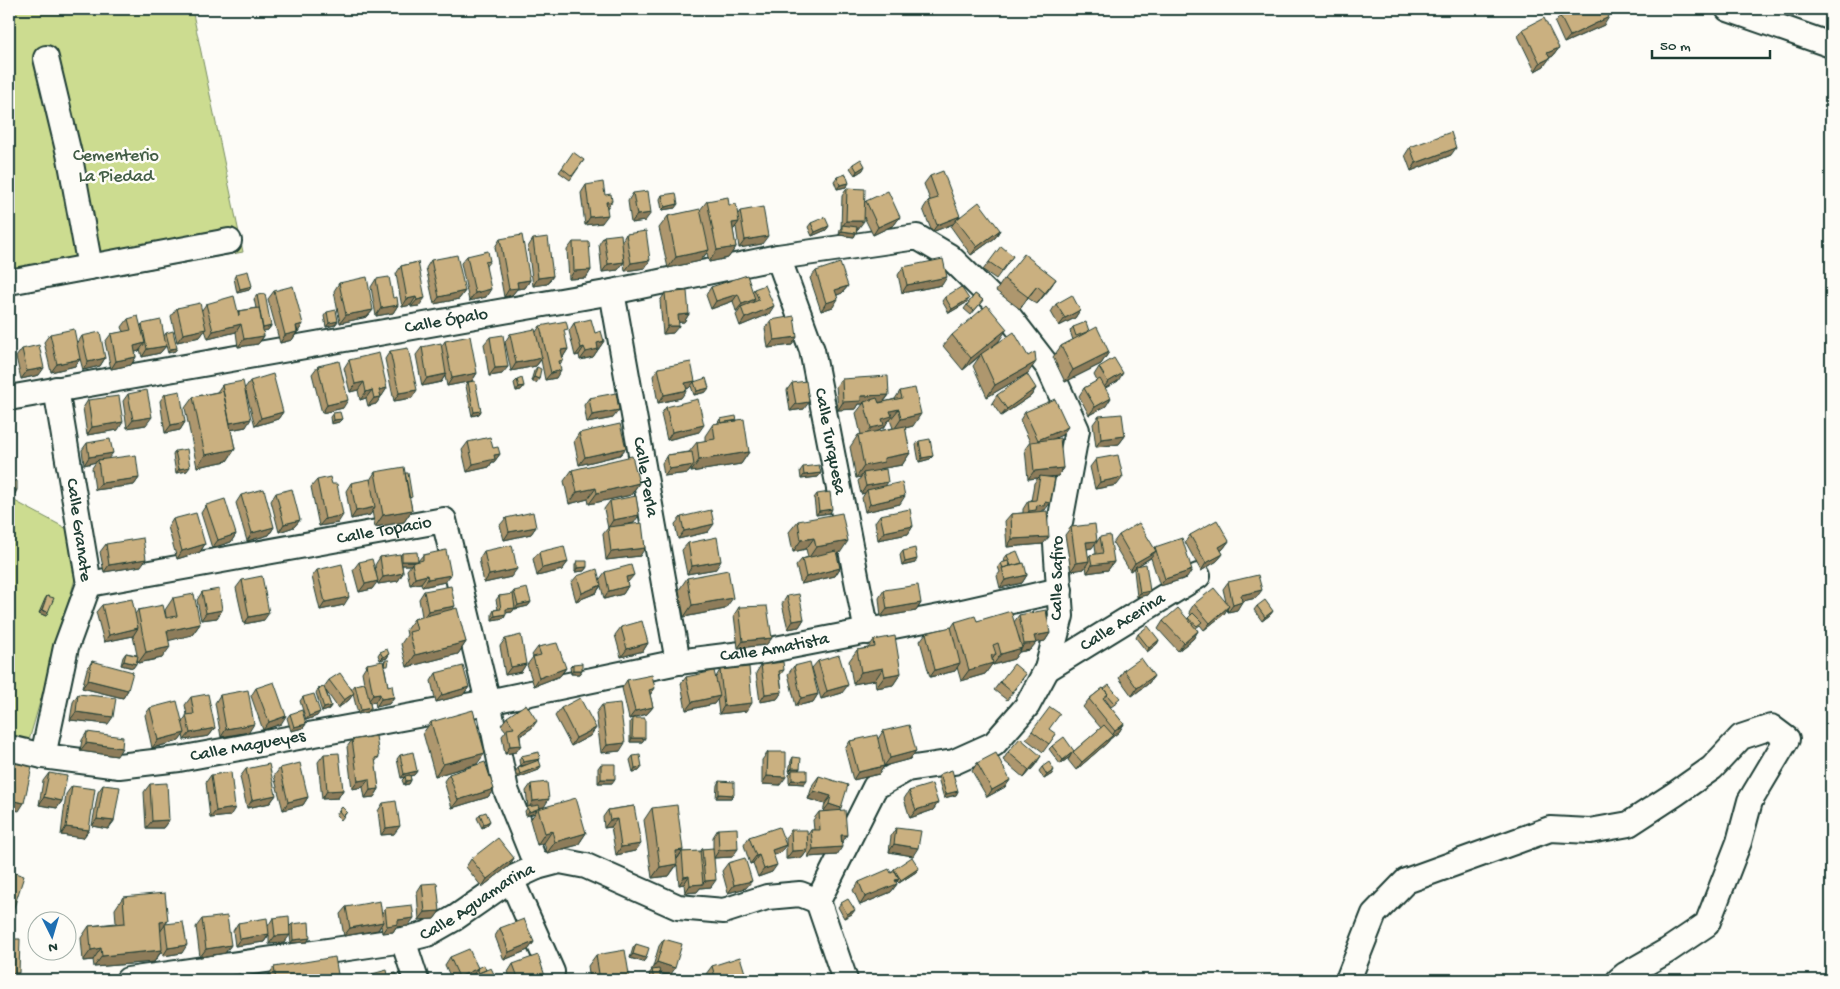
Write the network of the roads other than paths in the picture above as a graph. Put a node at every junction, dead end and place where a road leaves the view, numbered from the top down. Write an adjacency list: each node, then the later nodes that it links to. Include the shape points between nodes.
1 (1728, 9): 2 (street)
2 (1831, 45)
3 (46, 58): 7 (street, via 70,158)
4 (228, 241): 7 (street)
5 (882, 242): 6 (street, Calle Ópalo); 14 (street, Calle Safiro, via 918,237 949,256 1005,311 1049,368 1076,430 1056,544)
6 (778, 257): 9 (street, Calle Ópalo); 15 (street, Calle Turquesa, via 812,350)
7 (90, 267): 8 (street)
8 (9, 282)
9 (612, 292): 10 (street, Calle Ópalo); 16 (street, Calle Perla)
10 (56, 389): 11 (street, Calle Ópalo); 13 (street, Calle Granate)
11 (9, 398)
12 (1198, 576): 17 (street, Calle Acerina)
13 (89, 584): 18 (street, Calle Topacio, via 444,520); 20 (street, Calle Granate, via 66,647)
14 (1060, 590): 15 (street, Calle Amatista); 17 (street, Calle Safiro, via 1061,616)
15 (867, 632): 16 (street, Calle Amatista, via 766,651)
16 (678, 662): 18 (street, Calle Amatista)
17 (1047, 669): 23 (street, Calle Safiro, via 1027,706 994,744 954,762 907,769 876,787)
18 (488, 702): 20 (street, Calle Magueyes, via 178,759 119,766); 21 (street, Calle Topacio, via 506,790)
19 (9, 748): 20 (street, Calle Magueyes)
20 (43, 756)
21 (537, 867): 22 (street, Calle Aguamarina); 23 (street, Calle Aguamarina, via 560,861 586,866 678,907 724,911 767,897 800,894)
22 (511, 879): 24 (street, Calle Aguamarina, via 427,934); 25 (street)
23 (818, 901): 28 (street)
24 (403, 940): 26 (street, Calle Aguamarina); 27 (street)
25 (552, 972)
26 (128, 980)
27 (416, 980)
28 (845, 980)
29 (1348, 980): 30 (street, via 1374,914 1406,881 1550,829 1590,831 1629,824 1712,768 1741,737 1771,727 1787,739 1750,802 1739,842 1707,924)
30 (1619, 980)

